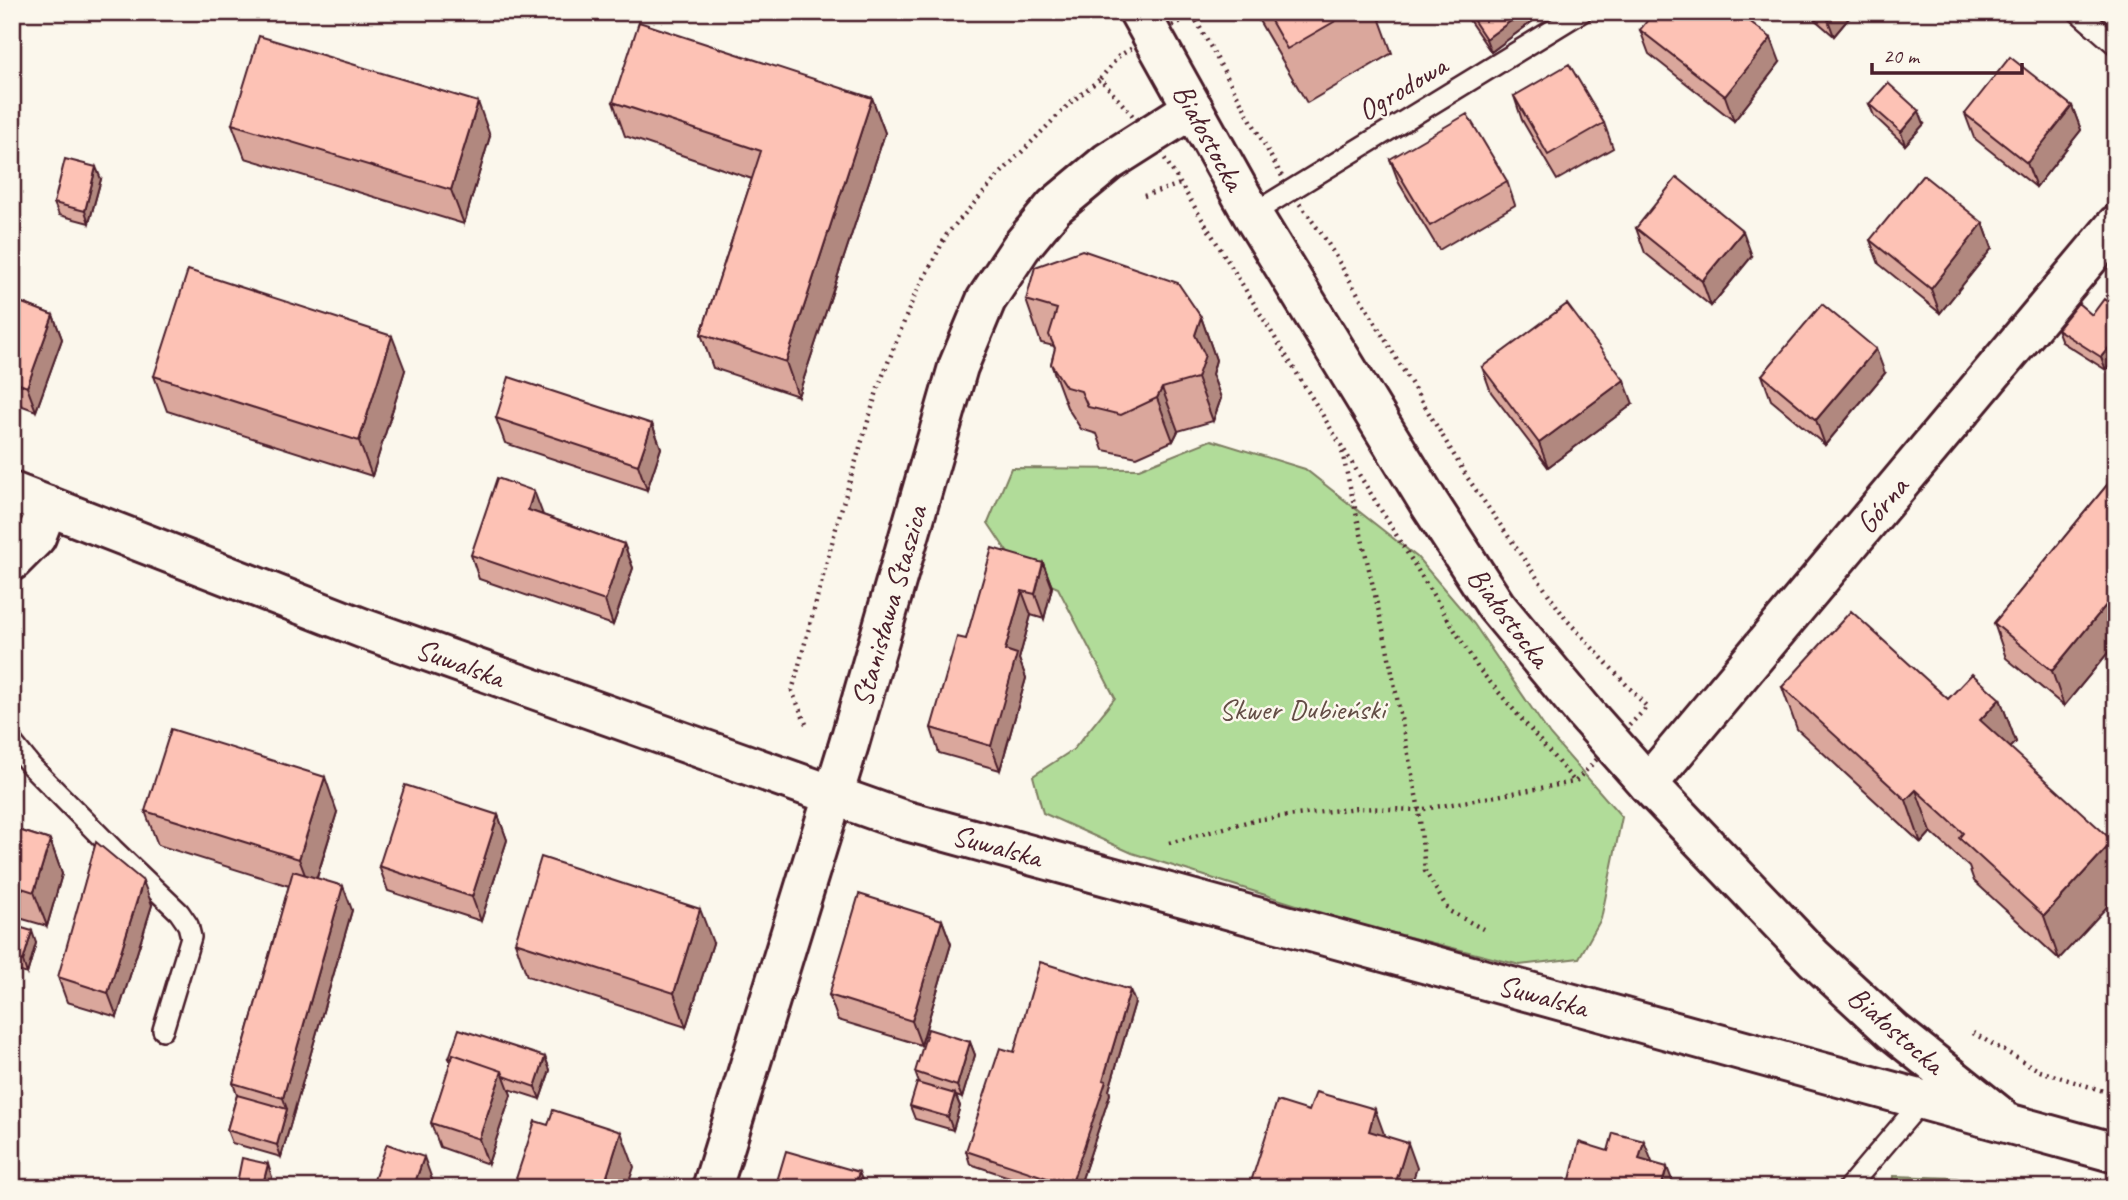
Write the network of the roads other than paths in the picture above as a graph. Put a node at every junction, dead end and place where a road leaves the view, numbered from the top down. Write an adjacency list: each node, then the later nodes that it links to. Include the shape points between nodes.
1 (1139, 12): 5 (street, Białostocka)
2 (1582, 12): 6 (lane, Ogrodowa)
3 (2078, 12): 4 (lane)
4 (2116, 44)
5 (1193, 108): 6 (street, Białostocka); 13 (street, Stanisława Staszica, via 1108,162 1054,207 986,300 958,367)
6 (1252, 214): 12 (street, Białostocka, via 1496,606)
7 (2116, 225): 12 (street, Górna)
8 (12, 492): 9 (street, Suwalska)
9 (48, 506): 10 (street, via 36,537); 13 (street, Suwalska, via 362,628)
10 (12, 561)
11 (12, 742): 14 (lane, via 188,925 191,937)
12 (1648, 784): 16 (street, Białostocka, via 1814,958 1893,1031)
13 (834, 794): 15 (street, Suwalska, via 903,820); 18 (street, Stanisława Staszica)
14 (163, 1030)
15 (1922, 1101): 16 (street, Suwalska); 19 (lane)
16 (2006, 1121): 17 (street, Suwalska)
17 (2116, 1153)
18 (712, 1188)
19 (1848, 1188)

